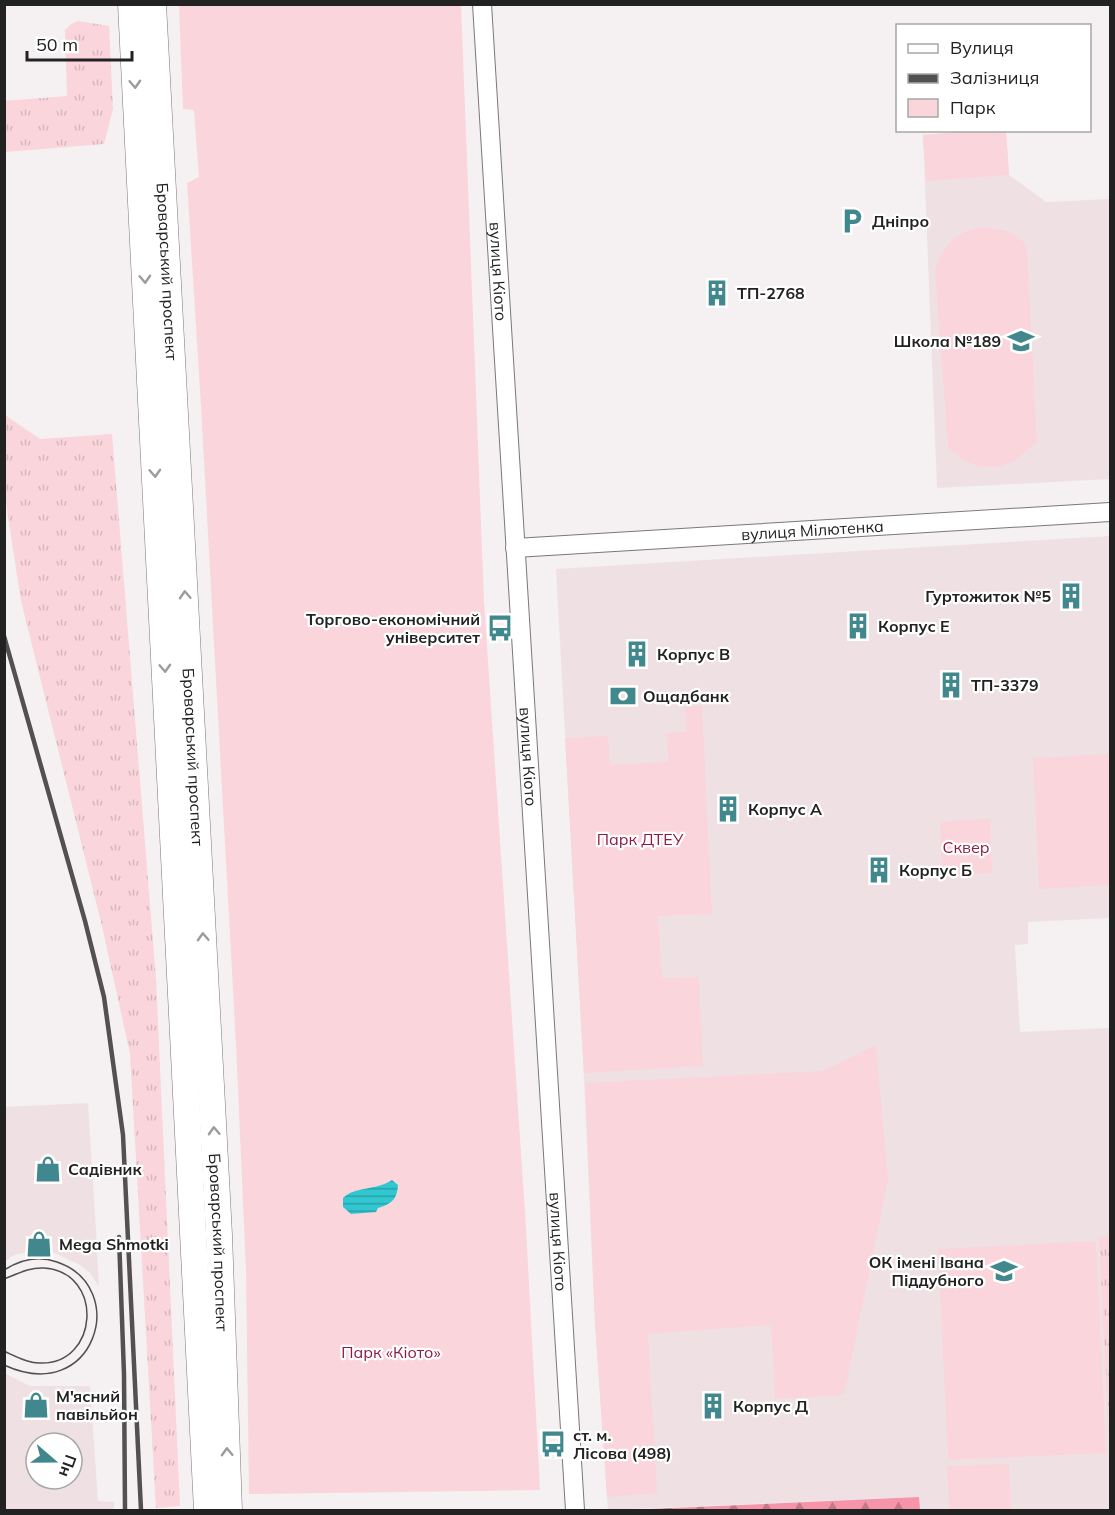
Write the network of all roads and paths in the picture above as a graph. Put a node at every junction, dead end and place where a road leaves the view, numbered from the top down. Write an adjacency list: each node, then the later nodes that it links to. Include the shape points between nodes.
1 (131, 4): 6 (highway, Броварський проспект, one-way to 6)
2 (153, 4): 7 (highway, Броварський проспект, one-way to 2, via 219,1235)
3 (482, 4): 5 (street, вулиця Кіото)
4 (1110, 512): 5 (street, вулиця Мілютенка)
5 (515, 548): 8 (street, вулиця Кіото)
6 (207, 1510)
7 (229, 1510)
8 (575, 1510)

